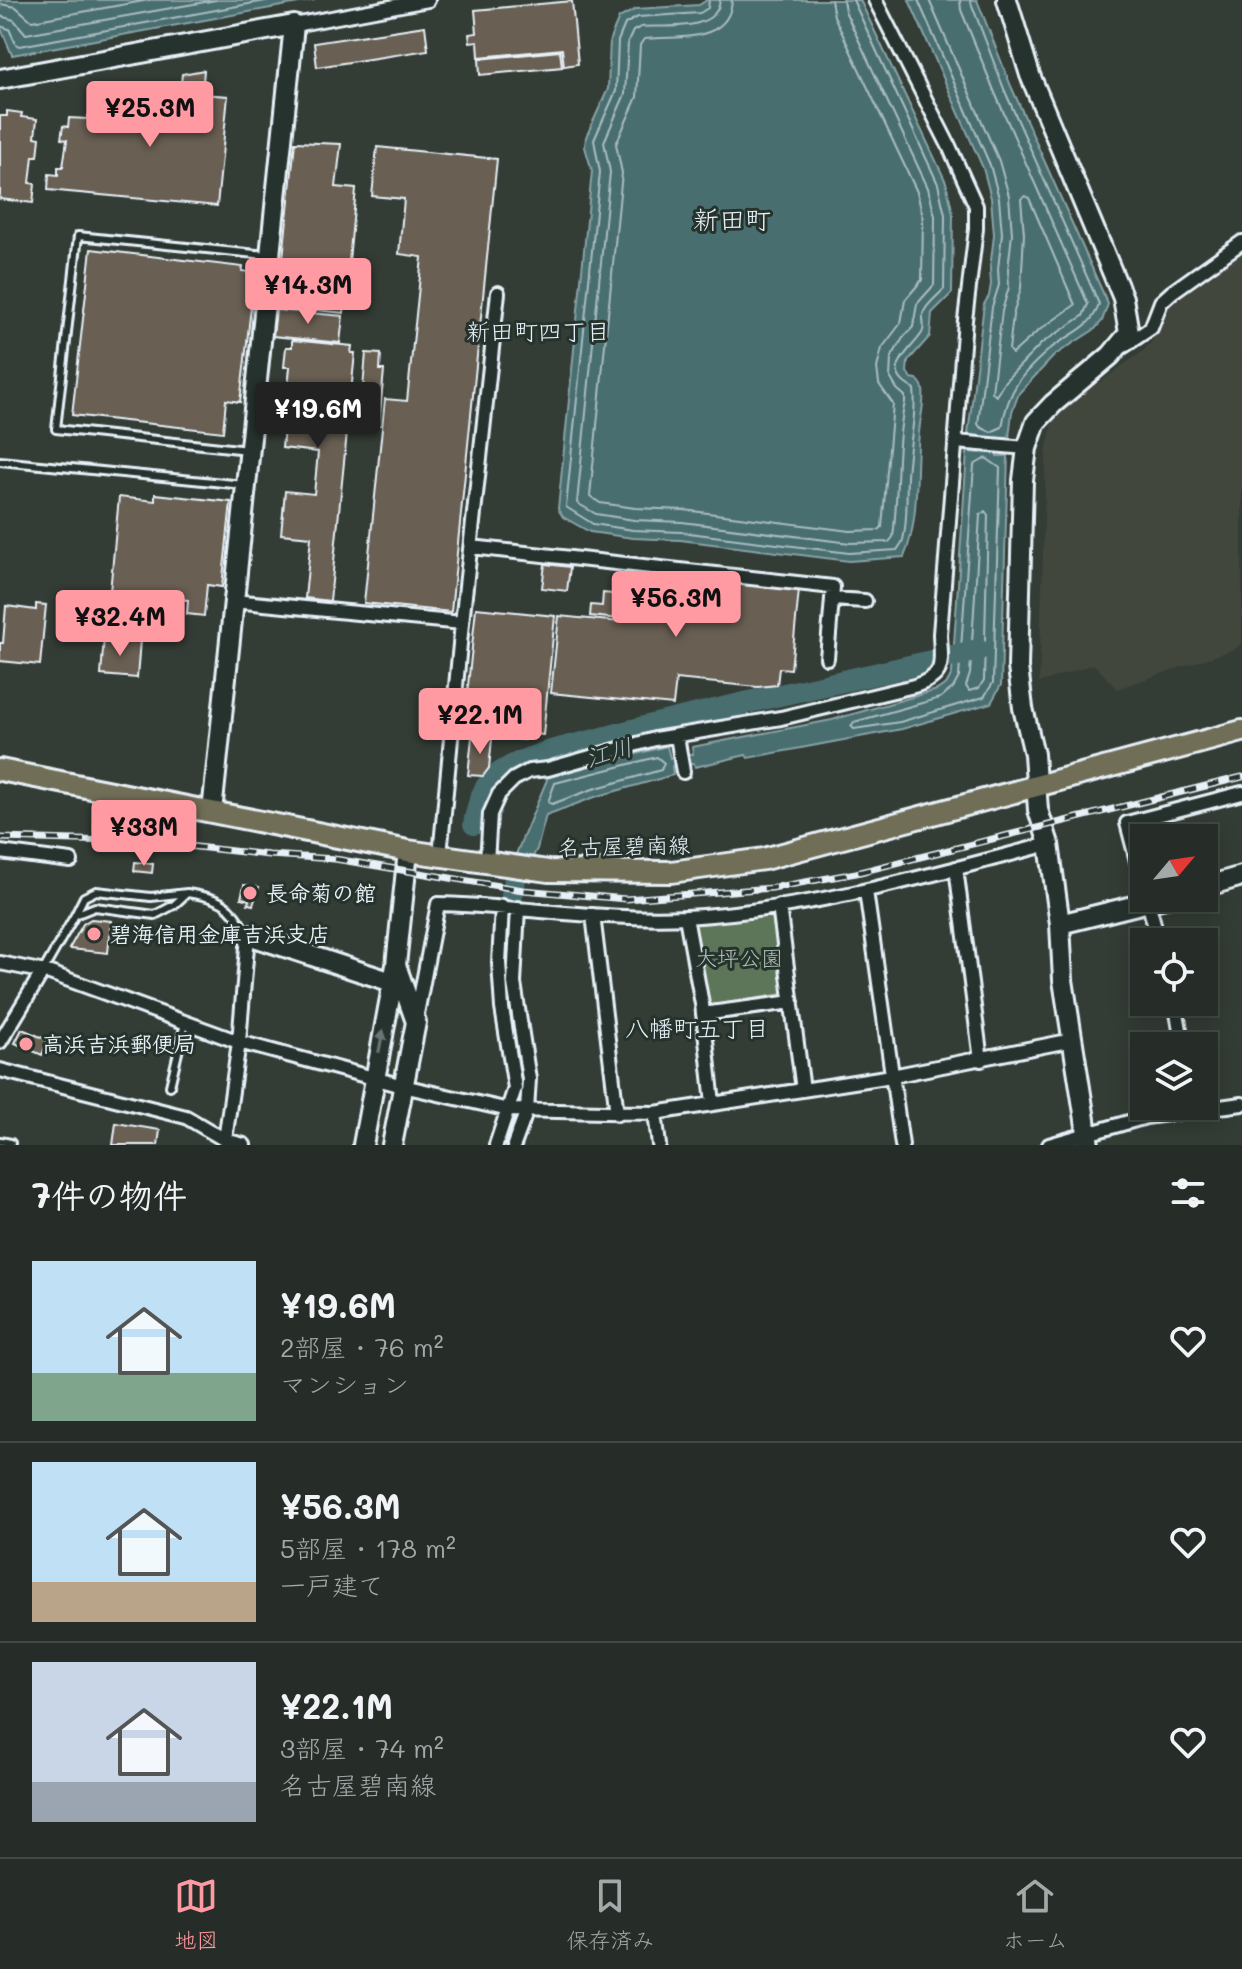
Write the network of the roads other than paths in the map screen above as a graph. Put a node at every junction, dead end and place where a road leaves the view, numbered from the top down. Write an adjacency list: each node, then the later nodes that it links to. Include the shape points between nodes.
1 (428, 0): 4 (street)
2 (875, 0): 10 (street, via 976,206)
3 (1007, 0): 9 (street, via 1030,75 1123,298 1129,333)
4 (294, 25): 5 (street); 7 (street)
5 (0, 79)
6 (1242, 242): 9 (street, via 1172,292 1161,302 1151,328)
7 (269, 256): 12 (street); 12 (lane, via 78,236 56,429)
8 (498, 293): 15 (street)
9 (1111, 355): 11 (street, via 1053,404)
10 (960, 443): 11 (street); 22 (street, via 941,667 936,675 926,683 781,718)
11 (1021, 448): 25 (street, via 1018,667)
12 (248, 450): 14 (street)
13 (0, 461): 14 (lane)
14 (244, 485): 17 (street)
15 (471, 547): 16 (street, via 833,587); 19 (street)
16 (832, 599): 18 (street); 20 (street)
17 (233, 601): 19 (street); 27 (street)
18 (865, 601)
19 (462, 623): 32 (street)
20 (827, 658)
21 (1242, 731): 25 (main road, 名古屋碧南線)
22 (677, 737): 24 (street); 34 (street, via 529,771 514,779 490,814)
23 (0, 770): 27 (main road, 名古屋碧南線)
24 (683, 772)
25 (1038, 785): 29 (street, via 1038,810); 34 (main road, 名古屋碧南線, via 764,859 671,872 548,871)
26 (1242, 793): 28 (street, via 1127,823)
27 (212, 812): 30 (main road, 名古屋碧南線)
28 (1130, 832)
29 (1049, 844): 35 (street); 47 (street)
30 (408, 851): 32 (main road, 名古屋碧南線); 51 (street)
31 (0, 852): 33 (street)
32 (440, 855): 34 (main road, 名古屋碧南線)
33 (71, 861)
34 (487, 862)
35 (956, 868): 38 (street); 59 (street)
36 (1242, 876): 37 (street)
37 (1218, 883)
38 (866, 891): 42 (street); 61 (street)
39 (187, 893): 44 (lane, via 155,915 95,907); 44 (lane, via 151,897 96,891 84,897); 48 (lane, via 215,897 236,913)
40 (1130, 903): 47 (street)
41 (502, 906): 43 (street); 54 (street, via 438,904); 69 (street, via 500,978 515,1088)
42 (779, 906): 46 (street); 52 (street)
43 (518, 908): 45 (street); 70 (street, via 514,983 529,1079)
44 (75, 915): 50 (lane)
45 (593, 915): 46 (street); 72 (street)
46 (686, 917): 53 (street)
47 (1060, 924): 56 (street)
48 (248, 935): 51 (street); 58 (street)
49 (0, 963): 50 (street)
50 (43, 971): 55 (street); 57 (street)
51 (394, 974): 54 (street); 62 (street, one-way to 51)
52 (792, 1002): 53 (street); 65 (street)
53 (703, 1014): 66 (street)
54 (416, 1022): 64 (street)
55 (185, 1023): 58 (street); 63 (lane)
56 (1073, 1040): 59 (street); 75 (street)
57 (0, 1042)
58 (239, 1042): 62 (street); 74 (street)
59 (981, 1060): 61 (street)
60 (0, 1070): 74 (street, via 186,1117)
61 (892, 1076): 65 (street); 84 (street)
62 (374, 1078): 64 (street); 79 (street)
63 (170, 1086)
64 (403, 1086): 69 (street); 80 (street)
65 (803, 1090): 66 (street)
66 (713, 1103): 71 (street)
67 (1242, 1104): 68 (street)
68 (1218, 1106)
69 (508, 1110): 70 (street); 81 (street)
70 (526, 1110): 72 (street); 82 (street)
71 (655, 1113): 72 (street); 83 (street)
72 (617, 1114)
73 (1138, 1120): 75 (street)
74 (225, 1140): 78 (street)
75 (1088, 1140): 85 (street)
76 (0, 1141): 77 (lane)
77 (11, 1143)
78 (244, 1145)
79 (363, 1145)
80 (392, 1145)
81 (496, 1145)
82 (514, 1145)
83 (659, 1145)
84 (902, 1145)
85 (1049, 1145)

